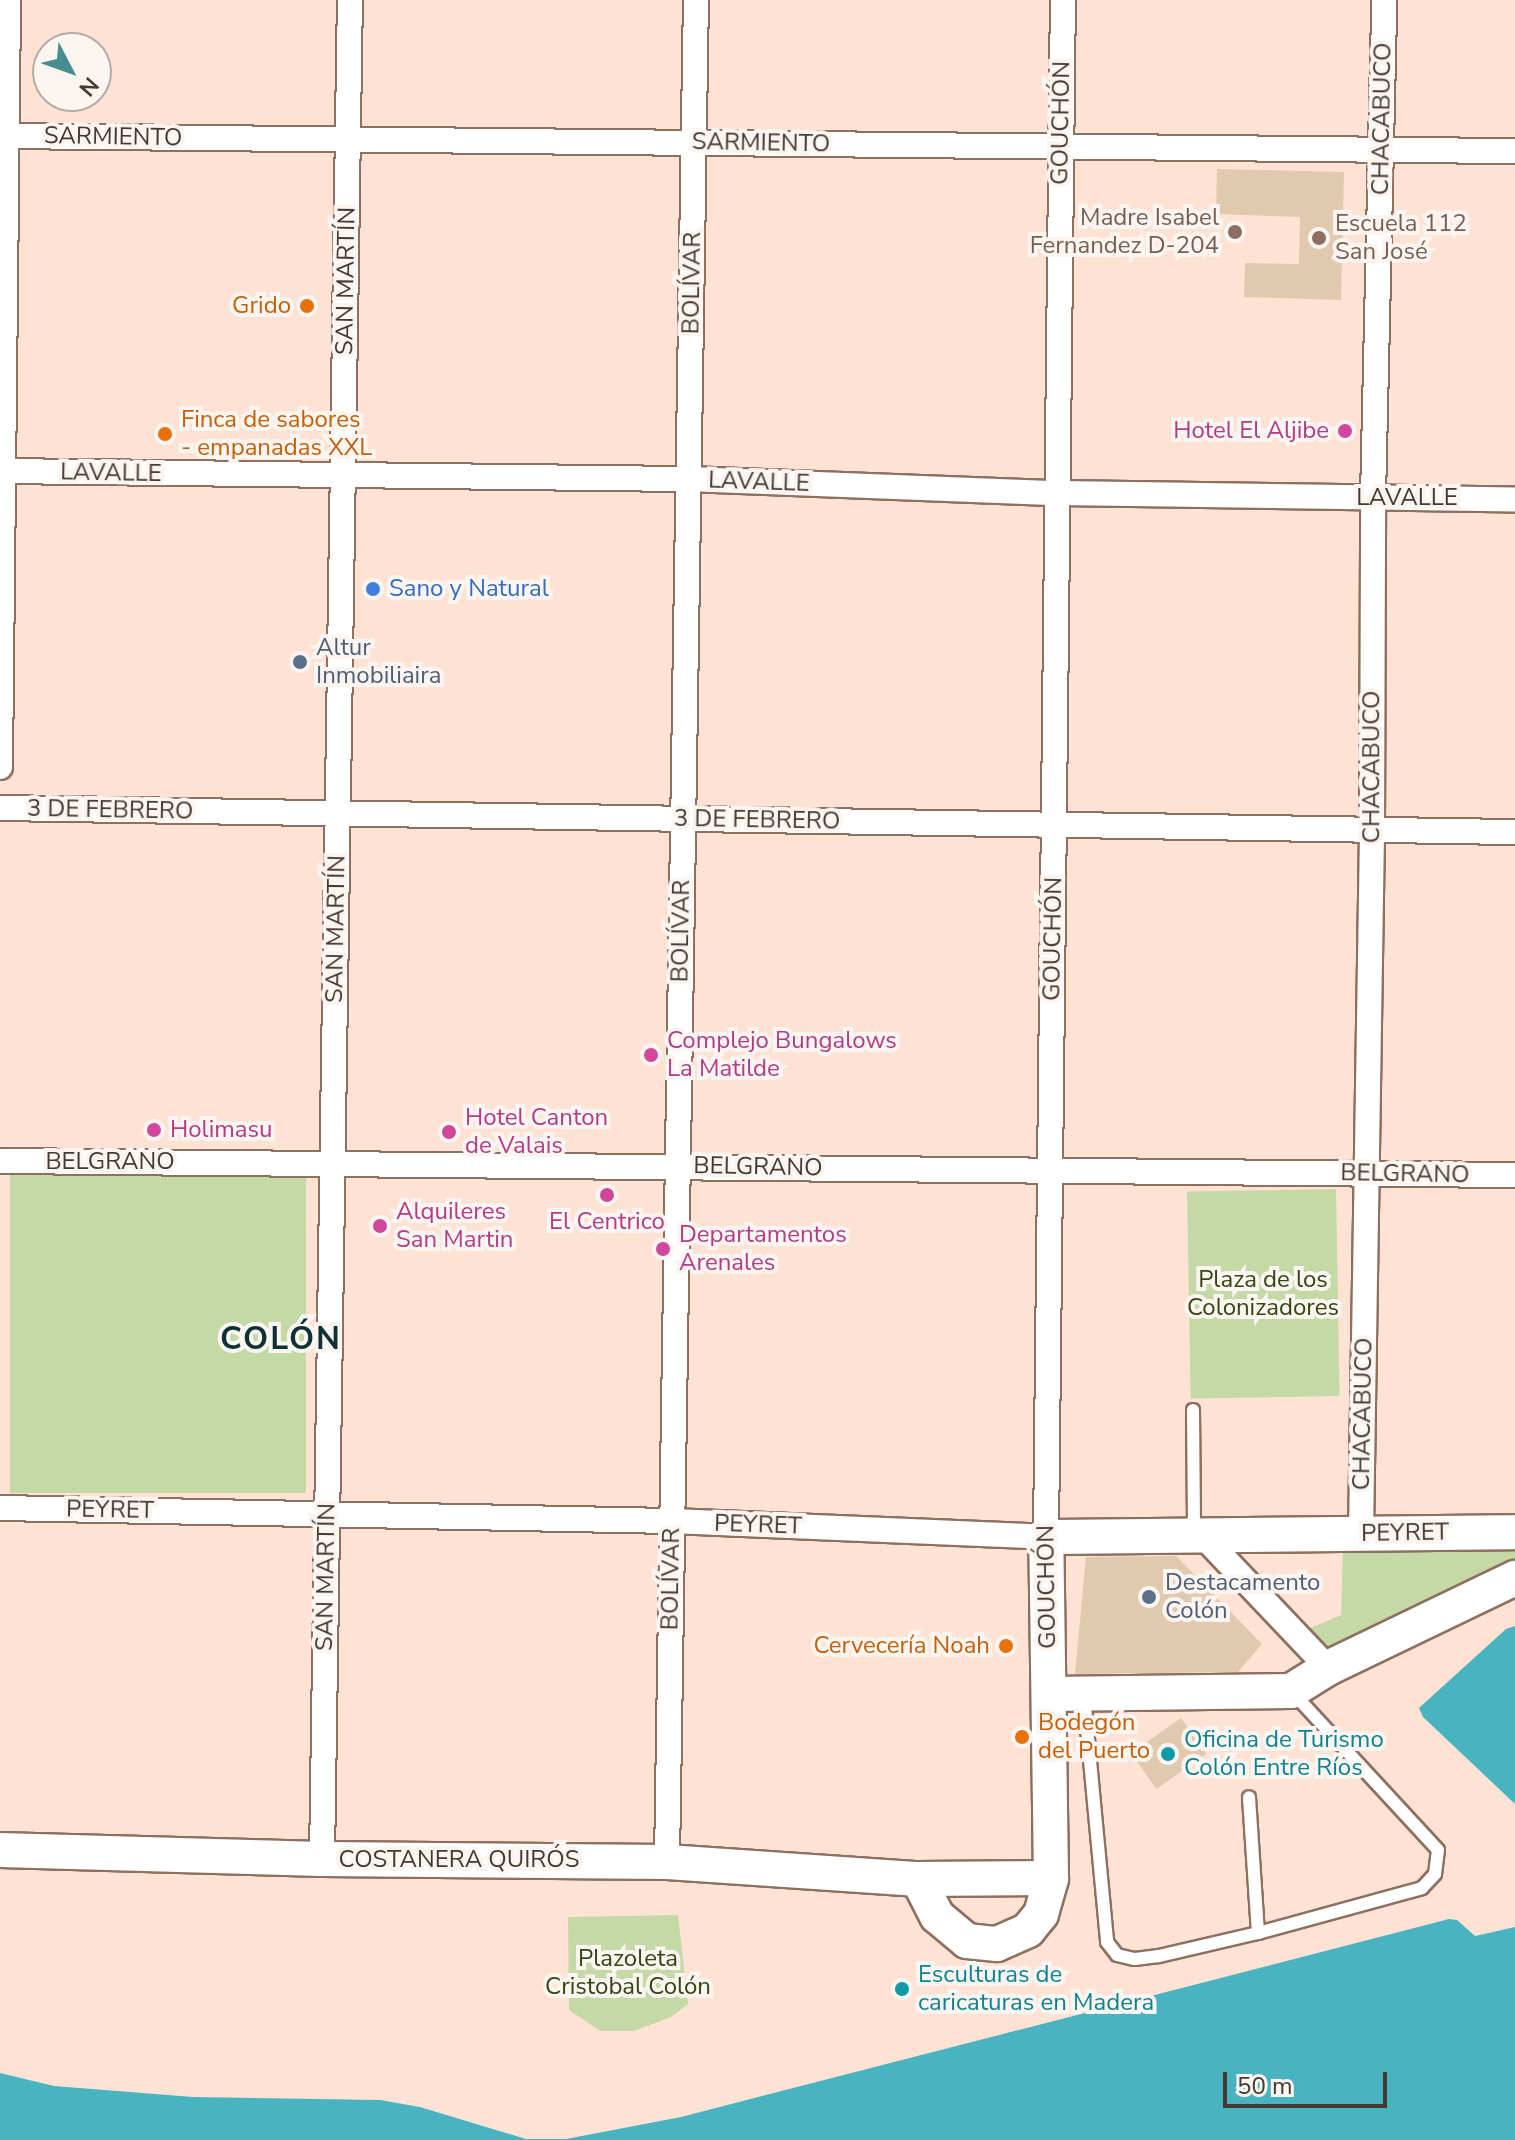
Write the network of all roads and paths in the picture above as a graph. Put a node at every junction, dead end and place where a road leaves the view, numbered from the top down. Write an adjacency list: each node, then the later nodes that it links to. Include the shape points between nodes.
1 (8, 0): 6 (street)
2 (350, 0): 7 (street, SAN MARTÍN)
3 (696, 0): 8 (street, BOLÍVAR)
4 (1063, 0): 9 (street, GOUCHÓN)
5 (1384, 0): 10 (street, CHACABUCO)
6 (3, 136): 7 (street, SARMIENTO); 12 (street)
7 (348, 139): 8 (street, SARMIENTO); 13 (street, SAN MARTÍN)
8 (694, 143): 9 (street, SARMIENTO); 14 (street, BOLÍVAR)
9 (1061, 146): 10 (street, SARMIENTO); 15 (street, GOUCHÓN)
10 (1382, 149): 11 (street, SARMIENTO); 16 (street, CHACABUCO)
11 (1515, 151)
12 (2, 472): 13 (street, LAVALLE); 18 (street)
13 (343, 475): 14 (street, LAVALLE); 20 (street, SAN MARTÍN)
14 (688, 479): 15 (street, LAVALLE); 21 (street, BOLÍVAR)
15 (1057, 493): 16 (street, LAVALLE); 22 (street, GOUCHÓN)
16 (1373, 498): 17 (street, LAVALLE); 23 (street, CHACABUCO)
17 (1515, 499)
18 (0, 767)
19 (0, 808): 20 (street, 3 DE FEBRERO)
20 (338, 814): 21 (street, 3 DE FEBRERO); 26 (street, SAN MARTÍN)
21 (683, 819): 22 (street, 3 DE FEBRERO); 27 (street, BOLÍVAR)
22 (1054, 825): 23 (street, 3 DE FEBRERO); 28 (street, GOUCHÓN)
23 (1372, 830): 24 (street, 3 DE FEBRERO); 29 (street, CHACABUCO)
24 (1515, 832)
25 (0, 1161): 26 (street, BELGRANO)
26 (332, 1163): 27 (street, BELGRANO); 33 (street, SAN MARTÍN)
27 (678, 1166): 28 (street, BELGRANO); 34 (street, BOLÍVAR)
28 (1050, 1170): 29 (street, BELGRANO); 38 (street, GOUCHÓN)
29 (1367, 1174): 30 (street, BELGRANO); 36 (street, CHACABUCO)
30 (1515, 1175)
31 (1193, 1410): 37 (lane)
32 (0, 1508): 33 (street, PEYRET)
33 (327, 1514): 34 (street, PEYRET); 46 (street, SAN MARTÍN)
34 (672, 1521): 38 (street, PEYRET); 47 (street, BOLÍVAR)
35 (1515, 1532): 36 (street, PEYRET)
36 (1361, 1533): 37 (street, PEYRET)
37 (1198, 1535): 38 (street, PEYRET); 40 (street)
38 (1046, 1537): 42 (street, GOUCHÓN)
39 (1515, 1578): 40 (street)
40 (1328, 1668): 41 (street)
41 (1291, 1691): 43 (street); 50 (lane, via 1438,1850 1435,1874 1422,1888)
42 (1049, 1694): 43 (street); 48 (street, GOUCHÓN)
43 (1084, 1694): 50 (lane, via 1107,1942 1117,1955 1135,1959)
44 (1249, 1797): 50 (lane)
45 (0, 1850): 46 (street, COSTANERA QUIRÓS)
46 (322, 1859): 47 (street, COSTANERA QUIRÓS)
47 (667, 1862): 49 (street, COSTANERA QUIRÓS)
48 (1051, 1878): 49 (street, COSTANERA QUIRÓS); 49 (street, via 1041,1914 1028,1930 997,1944 967,1941 937,1916)
49 (918, 1879)
50 (1258, 1933)

